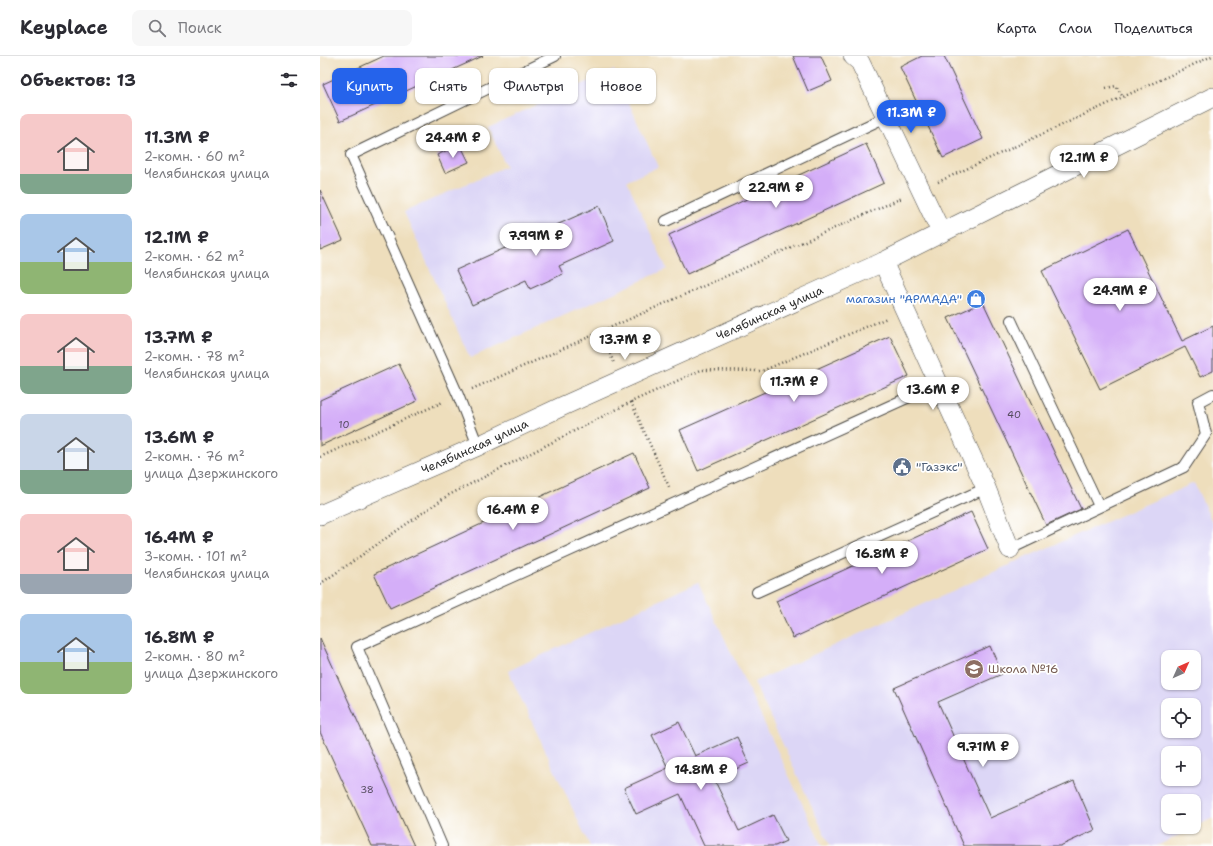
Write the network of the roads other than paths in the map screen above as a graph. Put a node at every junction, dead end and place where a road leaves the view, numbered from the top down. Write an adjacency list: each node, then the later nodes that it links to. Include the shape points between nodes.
1 (555, 56): 11 (lane, via 351,156 458,395)
2 (853, 56): 4 (street, via 860,62)
3 (1213, 97): 6 (street, Челябинская улица)
4 (886, 117): 5 (lane); 6 (street)
5 (666, 221)
6 (941, 232): 7 (street, Челябинская улица)
7 (883, 262): 9 (street); 11 (street, Челябинская улица)
8 (1011, 320): 13 (lane)
9 (938, 384): 12 (street); 17 (lane, via 357,647)
10 (1213, 394): 13 (lane, via 1198,402 1206,434 1184,467)
11 (478, 446): 14 (street, Челябинская улица)
12 (986, 488): 15 (street); 16 (lane)
13 (1099, 506): 15 (lane)
14 (320, 515)
15 (1010, 549)
16 (757, 592)
17 (442, 846)

